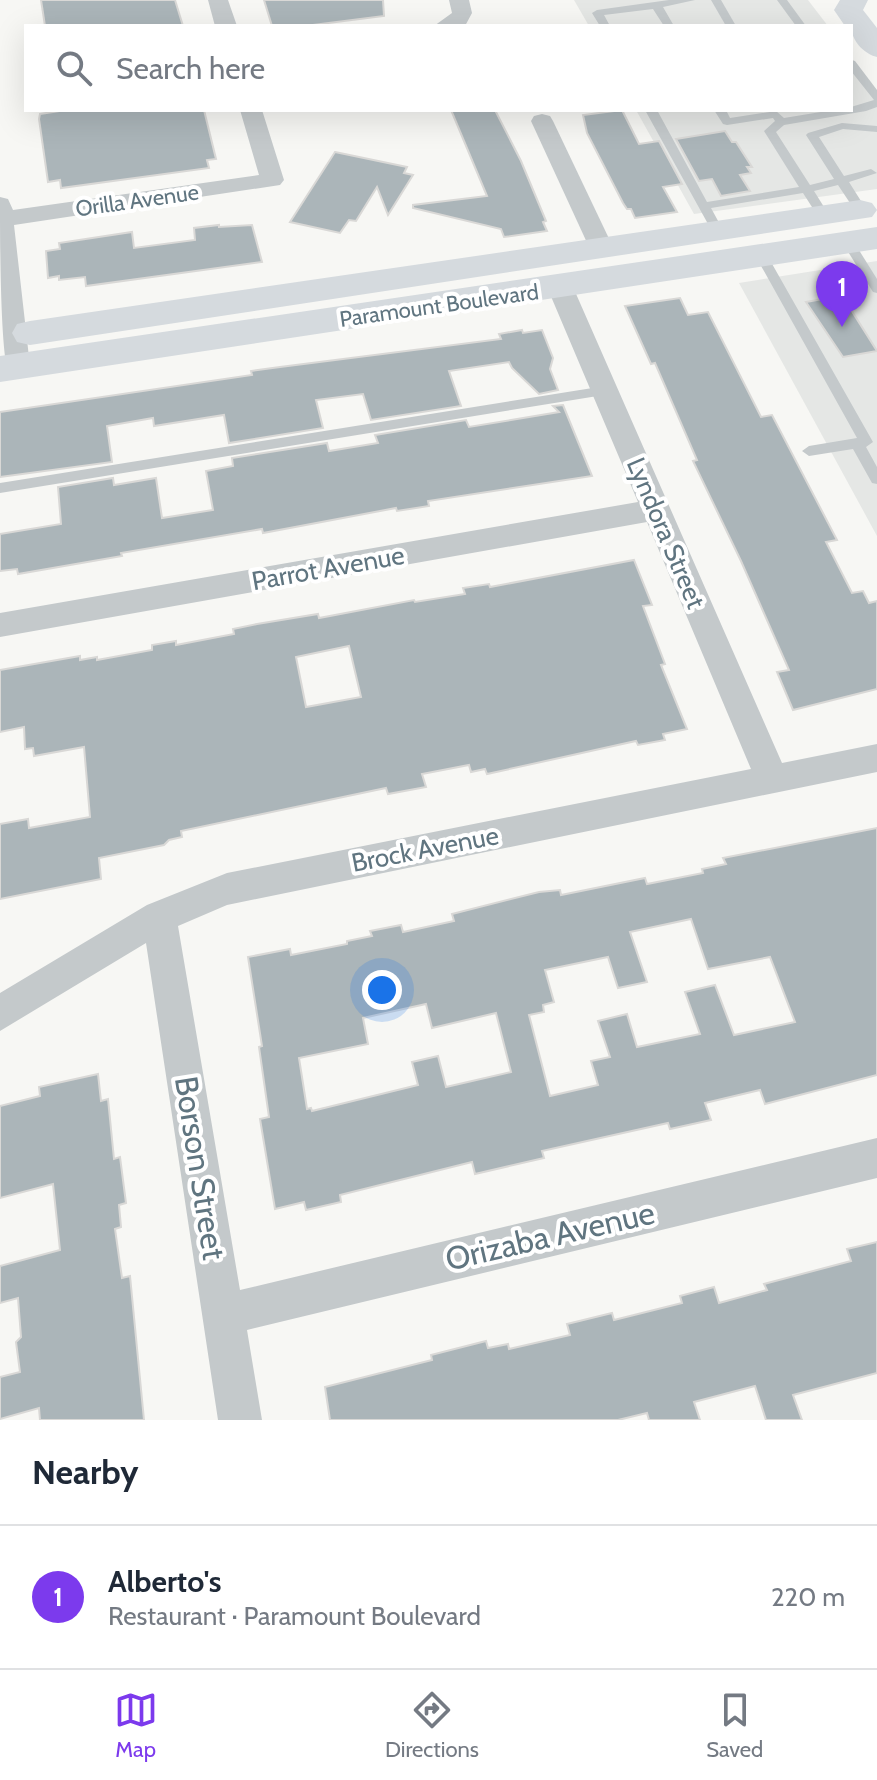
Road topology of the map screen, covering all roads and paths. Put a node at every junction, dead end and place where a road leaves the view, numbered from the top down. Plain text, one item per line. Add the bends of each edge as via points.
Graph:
1 (218, 0) edge
2 (459, 0) edge
3 (591, 0) edge
4 (690, 0) edge
5 (716, 0) edge
6 (782, 0) edge
7 (854, 0) edge
8 (656, 5) junction
9 (597, 13) junction
10 (225, 24) edge
11 (451, 24) edge
12 (604, 24) edge
13 (668, 24) edge
14 (730, 24) edge
15 (800, 24) edge
16 (877, 48) edge
17 (853, 66) edge
18 (877, 100) edge
19 (853, 109) edge
20 (252, 112) edge
21 (652, 112) edge
22 (721, 112) edge
23 (815, 112) edge
24 (777, 115) edge
25 (542, 121) dead end
26 (877, 129) edge
27 (871, 173) dead end
28 (839, 179) junction
29 (815, 202) junction
30 (1, 212) edge
31 (710, 218) junction
32 (866, 224) edge
33 (601, 247) junction
34 (761, 255) junction
35 (560, 287) junction
36 (877, 288) edge
37 (8, 352) edge
38 (605, 391) junction
39 (867, 442) edge
40 (809, 451) dead end
41 (877, 479) edge
42 (0, 488) edge
43 (656, 510) junction
44 (0, 625) edge
45 (877, 758) edge
46 (772, 779) junction
47 (159, 916) junction
48 (0, 1013) edge
49 (877, 1158) edge
50 (224, 1315) junction
51 (240, 1420) edge

1 - 10 street
2 - 11 street via 462,13
3 - 9 lane
4 - 8 lane
5 - 14 lane
6 - 15 lane
7 - 16 main road via 848,10
8 - 9 lane
8 - 13 lane
9 - 12 lane
17 - 18 lane
18 - 19 lane
20 - 30 street, Orilla Avenue via 272,180
21 - 31 lane
22 - 24 lane via 727,122
23 - 24 lane
24 - 29 lane via 770,131
25 - 33 street
26 - 28 lane via 842,126 812,135
27 - 28 lane
28 - 29 lane
28 - 32 lane
29 - 31 main road, Paramount Boulevard
29 - 32 main road, Paramount Boulevard
30 - 37 street
31 - 33 main road, Paramount Boulevard
32 - 34 main road, Paramount Boulevard
32 - 36 lane
33 - 37 main road, Paramount Boulevard
34 - 35 main road, Paramount Boulevard
34 - 39 lane
35 - 37 main road, Paramount Boulevard
35 - 38 street, Lyndora Street
38 - 42 lane
38 - 43 street, Lyndora Street
39 - 40 lane
39 - 41 lane
43 - 44 street, Parrot Avenue
43 - 46 street, Lyndora Street
45 - 46 street, Brock Avenue
46 - 47 street, Brock Avenue via 227,889
47 - 48 street, Brock Avenue
47 - 50 street, Borson Street
49 - 50 street, Orizaba Avenue
50 - 51 street, Borson Street

